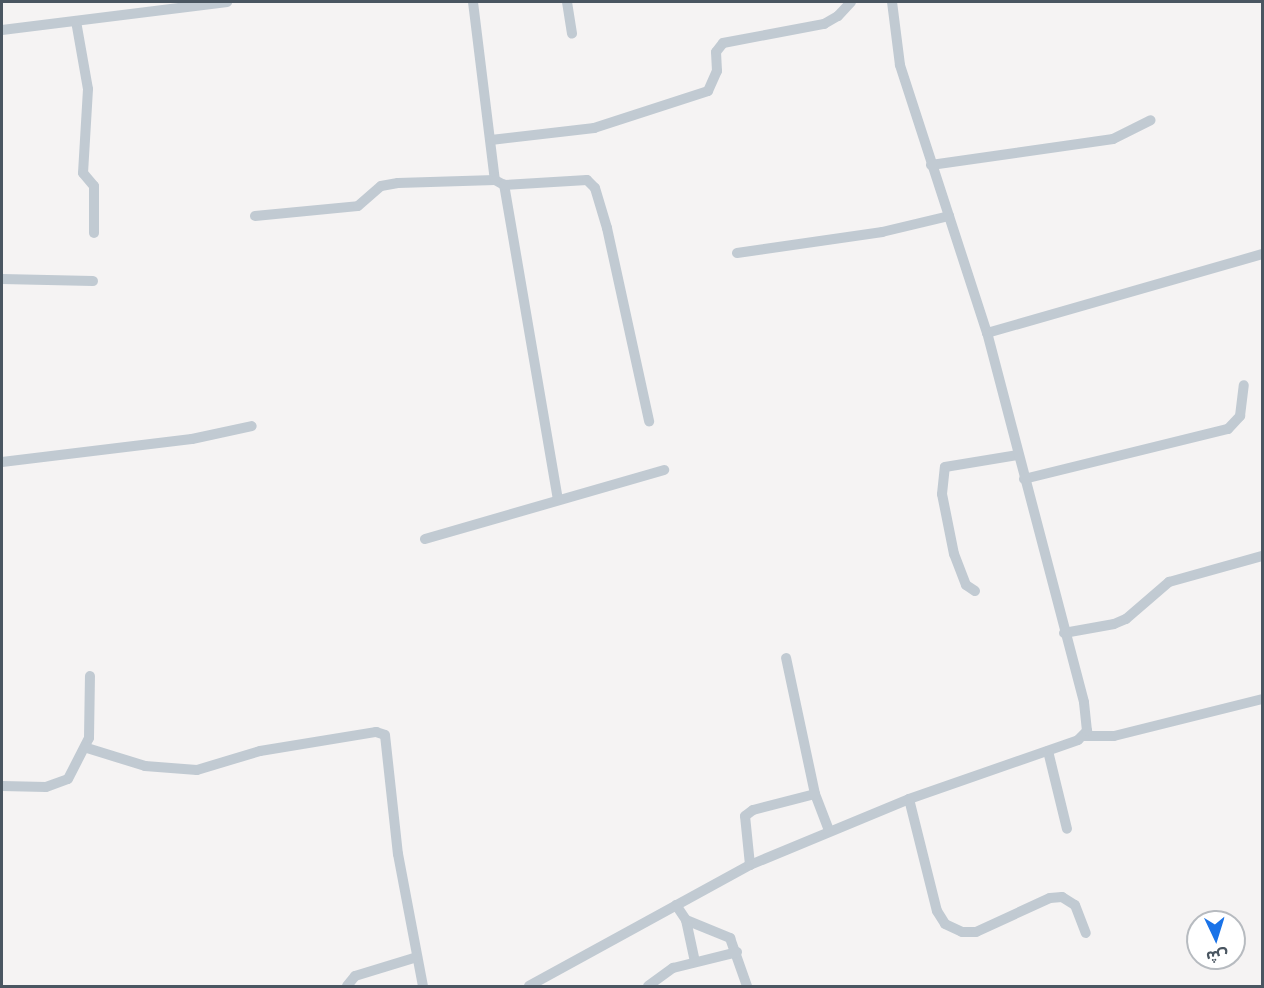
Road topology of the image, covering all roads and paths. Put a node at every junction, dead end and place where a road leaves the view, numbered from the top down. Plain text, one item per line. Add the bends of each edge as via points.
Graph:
1 (227, 2) edge
2 (473, 2) edge
3 (567, 2) edge
4 (850, 2) edge
5 (892, 2) edge
6 (76, 21) junction
7 (2, 30) edge
8 (572, 34) dead end
9 (1151, 120) dead end
10 (491, 140) junction
11 (931, 165) junction
12 (499, 182) junction
13 (255, 216) dead end
14 (948, 216) junction
15 (94, 233) dead end
16 (737, 253) dead end
17 (1263, 254) edge
18 (2, 279) edge
19 (93, 281) dead end
20 (987, 333) junction
21 (1244, 385) dead end
22 (649, 421) dead end
23 (252, 426) dead end
24 (1018, 455) junction
25 (2, 462) edge
26 (664, 470) dead end
27 (1024, 479) junction
28 (558, 500) junction
29 (425, 539) dead end
30 (1263, 556) edge
31 (975, 591) dead end
32 (1064, 633) junction
33 (786, 658) dead end
34 (90, 676) dead end
35 (1263, 699) edge
36 (1083, 736) junction
37 (87, 748) junction
38 (1048, 751) junction
39 (2, 786) edge
40 (815, 794) junction
41 (909, 799) junction
42 (1067, 829) dead end
43 (829, 830) junction
44 (750, 865) junction
45 (676, 905) junction
46 (686, 920) junction
47 (1086, 933) dead end
48 (737, 952) junction
49 (417, 957) junction
50 (695, 962) junction
51 (346, 987) edge
52 (423, 987) edge
53 (529, 987) edge
54 (648, 987) edge
55 (747, 987) edge

1 - 6 street
2 - 10 street
3 - 8 street
4 - 10 street via 824,24 723,44 716,52 717,71 708,91 594,128
5 - 11 street via 900,65
6 - 7 street
6 - 15 street via 87,89 83,173 94,186
9 - 11 street via 1113,139
10 - 12 street
11 - 14 street
12 - 13 street via 381,186 358,206
12 - 22 street via 587,180 595,188
12 - 28 street
14 - 16 street via 873,234
14 - 20 street
17 - 20 street
18 - 19 street
20 - 24 street
21 - 27 street via 1240,416 1228,429
23 - 25 street via 192,439
24 - 27 street
24 - 31 street via 945,467 942,494 954,554 966,585
26 - 28 street
27 - 32 street
28 - 29 street
30 - 32 street via 1169,582 1126,619
32 - 36 street via 1087,718
33 - 40 street
34 - 37 street
35 - 36 street via 1114,736
36 - 38 street
37 - 39 street via 68,779 58,785
37 - 49 street via 145,766 198,770 260,751 376,732 385,735 398,854
38 - 41 street
38 - 42 street
40 - 43 street
40 - 44 street via 753,810 745,816
41 - 43 street
41 - 47 street via 937,911 945,924 962,932 976,932 1050,898 1062,897 1075,905
43 - 44 street
44 - 45 street
45 - 46 street
45 - 53 street
46 - 48 street via 727,935
46 - 50 street
48 - 50 street
48 - 55 street
49 - 51 street via 355,976
49 - 52 street
50 - 54 street via 673,968

